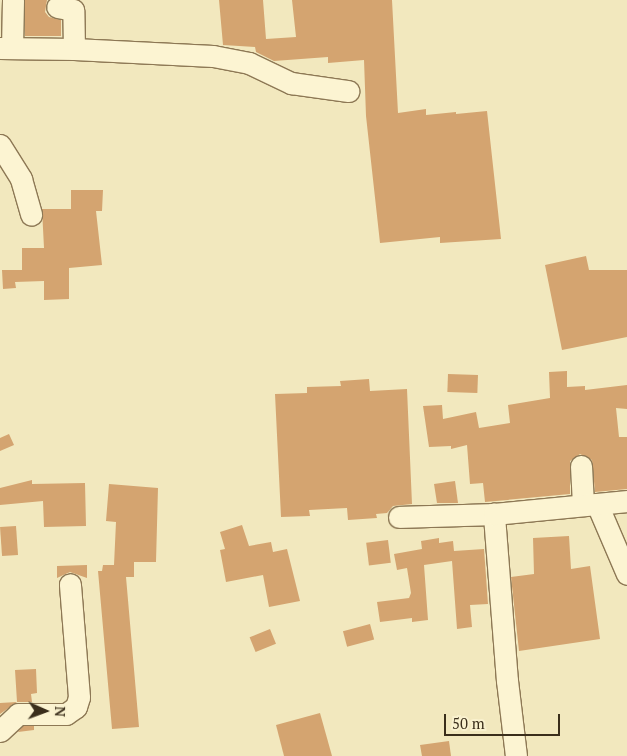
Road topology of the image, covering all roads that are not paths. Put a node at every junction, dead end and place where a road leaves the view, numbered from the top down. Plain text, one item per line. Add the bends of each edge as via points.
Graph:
1 (13, 0) edge
2 (56, 7) dead end
3 (6, 48) edge
4 (74, 49) junction
5 (348, 91) dead end
6 (0, 146) edge
7 (31, 215) dead end
8 (580, 466) dead end
9 (627, 501) edge
10 (590, 505) junction
11 (494, 514) junction
12 (399, 517) dead end
13 (627, 574) edge
14 (70, 584) dead end
15 (0, 730) edge
16 (516, 756) edge

1 - 3 street
2 - 4 street via 73,10
3 - 4 street
4 - 5 street via 213,56 249,62 291,83
6 - 7 street via 21,178
8 - 10 street
9 - 10 street
10 - 11 street
10 - 13 street
11 - 12 street
11 - 16 street
14 - 15 street via 76,707 66,714 18,714

